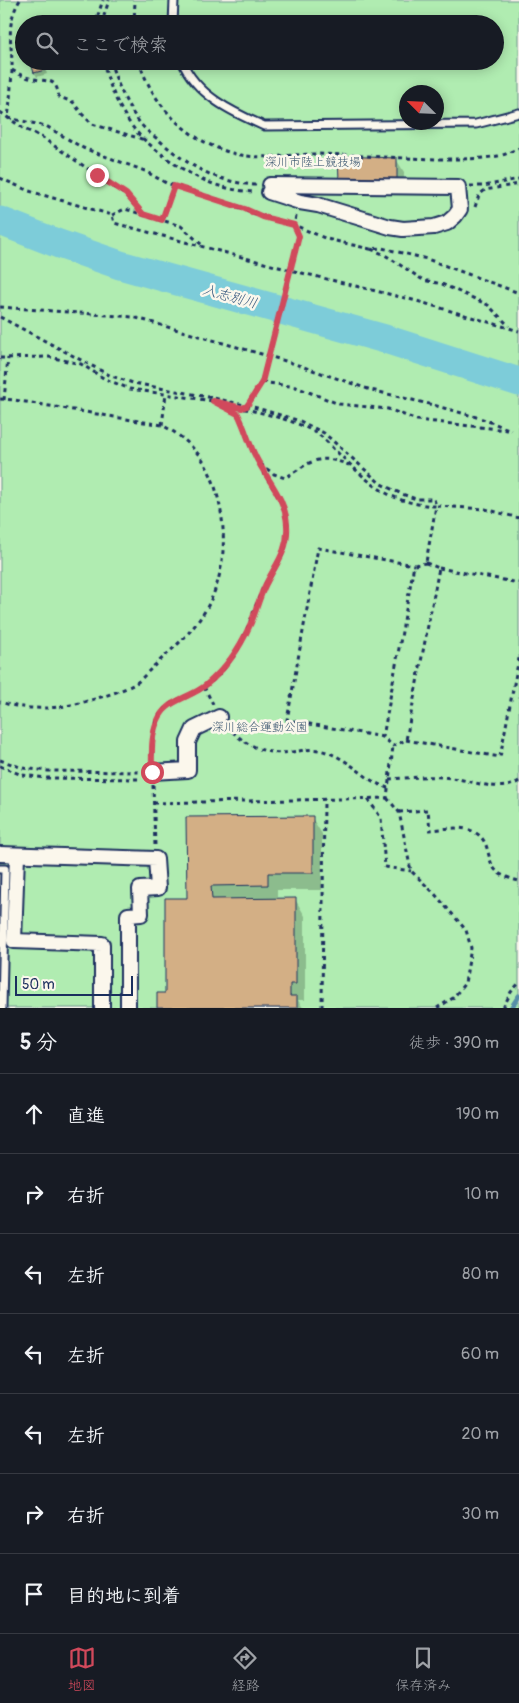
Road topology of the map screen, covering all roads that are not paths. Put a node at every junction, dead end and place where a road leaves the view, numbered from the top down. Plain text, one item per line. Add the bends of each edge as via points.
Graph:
1 (174, 0) edge
2 (173, 15) edge
3 (186, 70) edge
4 (519, 113) edge
5 (458, 187) joint
6 (219, 717) road end
7 (152, 776) road end
8 (0, 854) edge
9 (17, 854) junction
10 (0, 869) edge
11 (2, 1008) edge
12 (102, 1008) edge
13 (128, 1008) edge

1 - 2 lane
3 - 4 lane via 204,92 234,113 264,126 476,124
5 - 5 street via 269,189 300,202 403,229 447,223 460,209
6 - 7 street via 194,729 188,742 188,770
8 - 9 street
9 - 12 street via 14,941 102,944
9 - 13 street via 156,859 158,888 140,889 141,914 128,915
10 - 11 lane via 5,869

